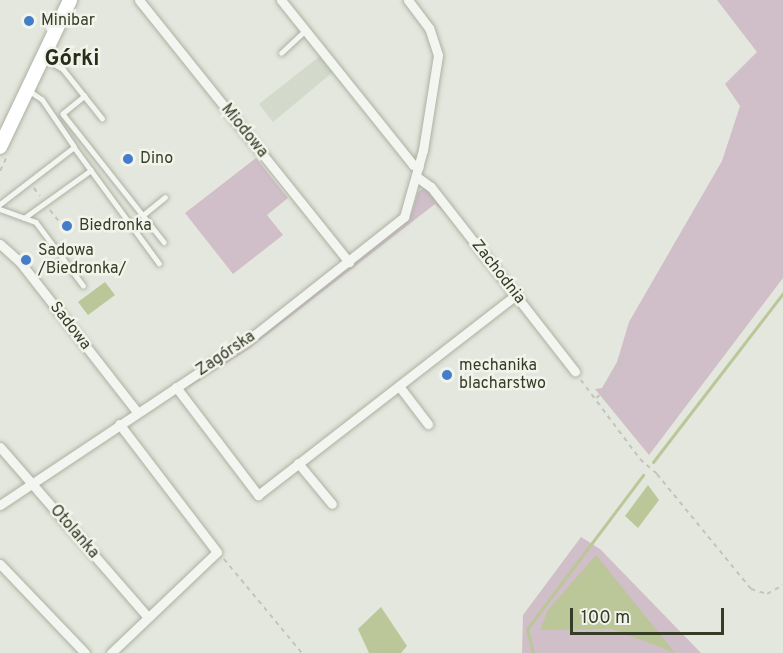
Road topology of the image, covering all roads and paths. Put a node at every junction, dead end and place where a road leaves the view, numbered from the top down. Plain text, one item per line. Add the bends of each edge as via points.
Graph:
1 (70, 0) edge
2 (139, 0) edge
3 (281, 0) edge
4 (411, 1) edge
5 (306, 30) junction
6 (280, 53) dead end
7 (43, 57) junction
8 (27, 90) junction
9 (85, 96) junction
10 (102, 118) dead end
11 (0, 147) edge
12 (74, 147) junction
13 (91, 170) junction
14 (418, 172) junction
15 (165, 197) dead end
16 (0, 204) edge
17 (0, 209) edge
18 (143, 215) junction
19 (24, 218) junction
20 (164, 242) dead end
21 (0, 244) edge
22 (349, 262) junction
23 (159, 263) dead end
24 (83, 285) dead end
25 (516, 295) junction
26 (624, 354) dead end
27 (575, 371) joint
28 (399, 386) junction
29 (176, 387) junction
30 (596, 399) junction
31 (137, 412) junction
32 (119, 424) junction
33 (428, 424) dead end
34 (0, 447) edge
35 (298, 464) junction
36 (32, 483) junction
37 (332, 504) dead end
38 (0, 505) edge
39 (218, 552) junction
40 (0, 564) edge
41 (783, 585) edge
42 (148, 617) junction
43 (85, 653) edge
44 (111, 653) edge
45 (302, 653) edge

1 - 7 main road
2 - 22 street, Miodowa
3 - 5 street, Zachodnia
4 - 14 street, Zagórska via 429,28 438,55
5 - 6 lane
5 - 14 street, Zachodnia
7 - 8 main road
7 - 9 lane via 59,65
8 - 11 main road
8 - 12 lane via 42,100
9 - 10 lane
9 - 18 lane via 63,114
12 - 13 lane
12 - 16 lane
13 - 19 lane
13 - 23 lane
14 - 22 street, Zagórska via 404,218
14 - 25 street, Zachodnia
15 - 18 lane
17 - 19 lane
18 - 20 lane
19 - 24 lane via 36,222
21 - 31 street, Sadowa via 20,262
22 - 29 street, Zagórska via 252,337
25 - 27 street, Zachodnia
25 - 28 street
26 - 30 path via 612,384
27 - 30 path
28 - 33 street
28 - 35 street
29 - 31 street, Zagórska
29 - 35 street via 258,495
30 - 41 path via 640,459 657,474 751,589 767,594
31 - 32 street, Zagórska
32 - 36 street, Zagórska
32 - 39 street
34 - 36 street, Otolanka
35 - 37 street
36 - 38 street, Zagórska
36 - 42 street, Otolanka
39 - 42 street
39 - 45 path
40 - 43 street
42 - 44 street

